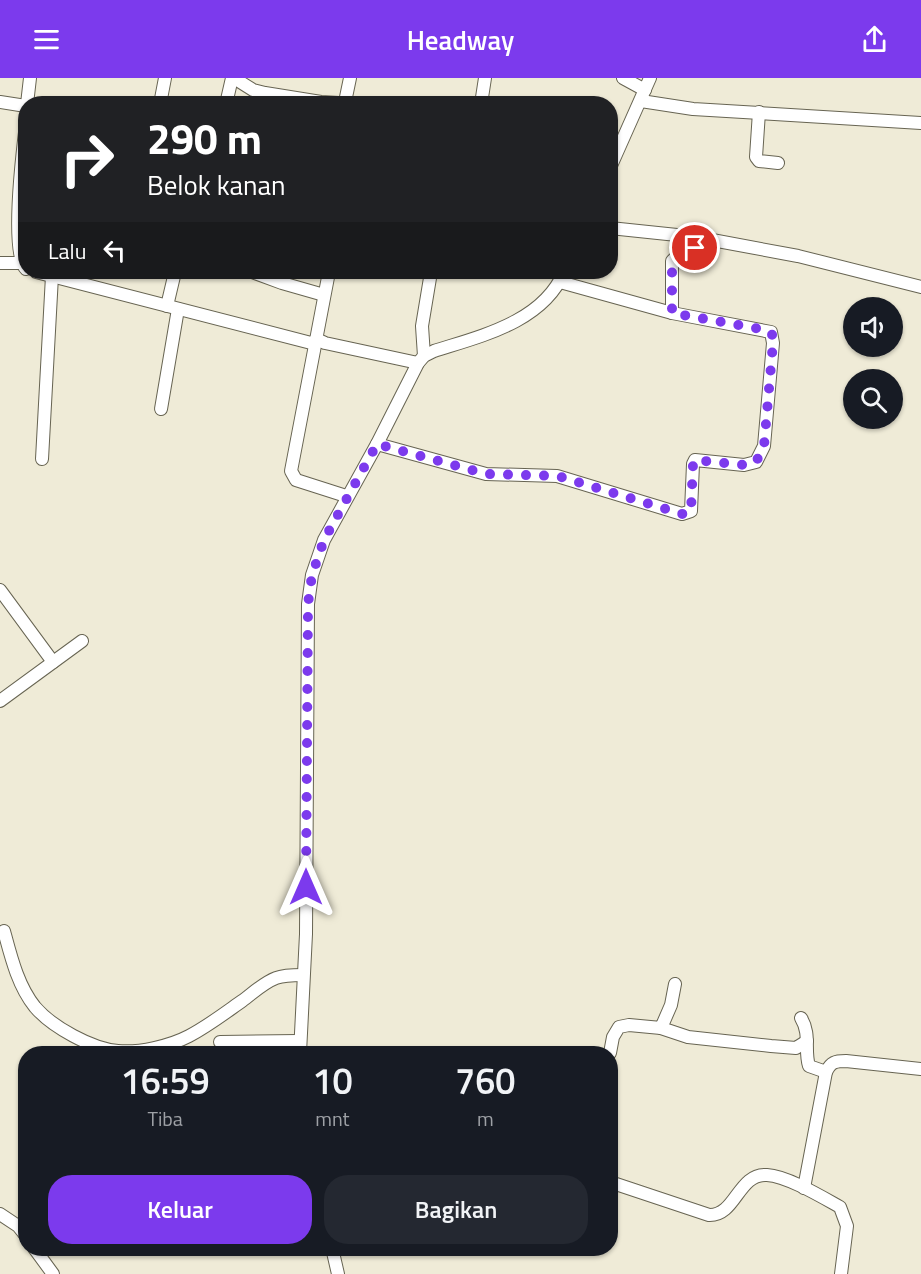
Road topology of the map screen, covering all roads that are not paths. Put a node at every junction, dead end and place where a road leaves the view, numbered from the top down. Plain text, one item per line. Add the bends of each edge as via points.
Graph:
1 (30, 78) edge
2 (165, 78) edge
3 (233, 78) edge
4 (350, 78) edge
5 (485, 78) edge
6 (623, 78) edge
7 (650, 78) edge
8 (27, 96) edge
9 (162, 96) edge
10 (228, 96) edge
11 (270, 96) edge
12 (351, 96) edge
13 (482, 96) edge
14 (643, 96) junction
15 (0, 102) edge
16 (18, 104) edge
17 (759, 112) junction
18 (921, 123) edge
19 (618, 151) edge
20 (778, 163) dead end
21 (18, 221) edge
22 (618, 229) edge
23 (696, 237) junction
24 (18, 239) edge
25 (0, 263) edge
26 (18, 265) edge
27 (52, 279) edge
28 (64, 279) edge
29 (175, 279) edge
30 (271, 279) edge
31 (327, 279) edge
32 (430, 279) edge
33 (560, 279) edge
34 (568, 279) edge
35 (921, 287) edge
36 (324, 295) junction
37 (173, 307) junction
38 (672, 313) junction
39 (315, 341) junction
40 (421, 360) junction
41 (161, 409) dead end
42 (377, 444) junction
43 (42, 459) dead end
44 (346, 496) junction
45 (0, 590) edge
46 (82, 641) dead end
47 (53, 662) junction
48 (0, 701) edge
49 (4, 931) dead end
50 (303, 975) junction
51 (675, 984) dead end
52 (801, 1018) dead end
53 (661, 1028) junction
54 (807, 1041) junction
55 (220, 1042) dead end
56 (97, 1046) edge
57 (153, 1046) edge
58 (283, 1046) edge
59 (299, 1046) edge
60 (612, 1046) edge
61 (921, 1069) edge
62 (826, 1072) junction
63 (618, 1185) edge
64 (804, 1188) junction
65 (0, 1214) edge
66 (18, 1226) edge
67 (40, 1256) edge
68 (334, 1256) edge
69 (53, 1274) edge
70 (338, 1274) edge
71 (841, 1274) edge

1 - 8 street
2 - 9 street
3 - 10 street
3 - 11 street
4 - 12 street
5 - 13 street
6 - 14 street
7 - 14 street
14 - 17 street via 693,109
14 - 19 street
15 - 16 street
17 - 18 street
17 - 20 street via 756,157 759,161
21 - 24 street
22 - 23 street
23 - 35 street via 816,260
23 - 38 street via 693,252 679,254 672,261
25 - 26 street
27 - 43 street
28 - 37 street
29 - 37 street
30 - 36 street
31 - 36 street
32 - 40 street
33 - 40 street via 536,308 514,322 434,351
34 - 38 street
36 - 39 street
37 - 39 street
37 - 41 street
38 - 42 street via 766,330 773,337 761,455 756,462 744,465 695,460 691,511 687,514 558,476 486,474
39 - 40 street
39 - 44 street via 291,471 296,480
40 - 42 street
42 - 44 street
44 - 50 street via 324,540 312,575 308,604
45 - 47 street
46 - 47 street
47 - 48 street
49 - 56 street via 20,980 35,1007 66,1032
50 - 57 street via 273,979 187,1037
50 - 59 street
51 - 53 street
52 - 54 street
53 - 54 street via 688,1036 771,1046 795,1048
53 - 60 street via 619,1028
54 - 62 street via 809,1066
55 - 58 street
61 - 62 street via 838,1061 830,1064
62 - 64 street
63 - 64 street via 710,1215 722,1212 755,1176 770,1174
64 - 71 street via 840,1207 845,1216
65 - 66 street
67 - 69 street
68 - 70 street

